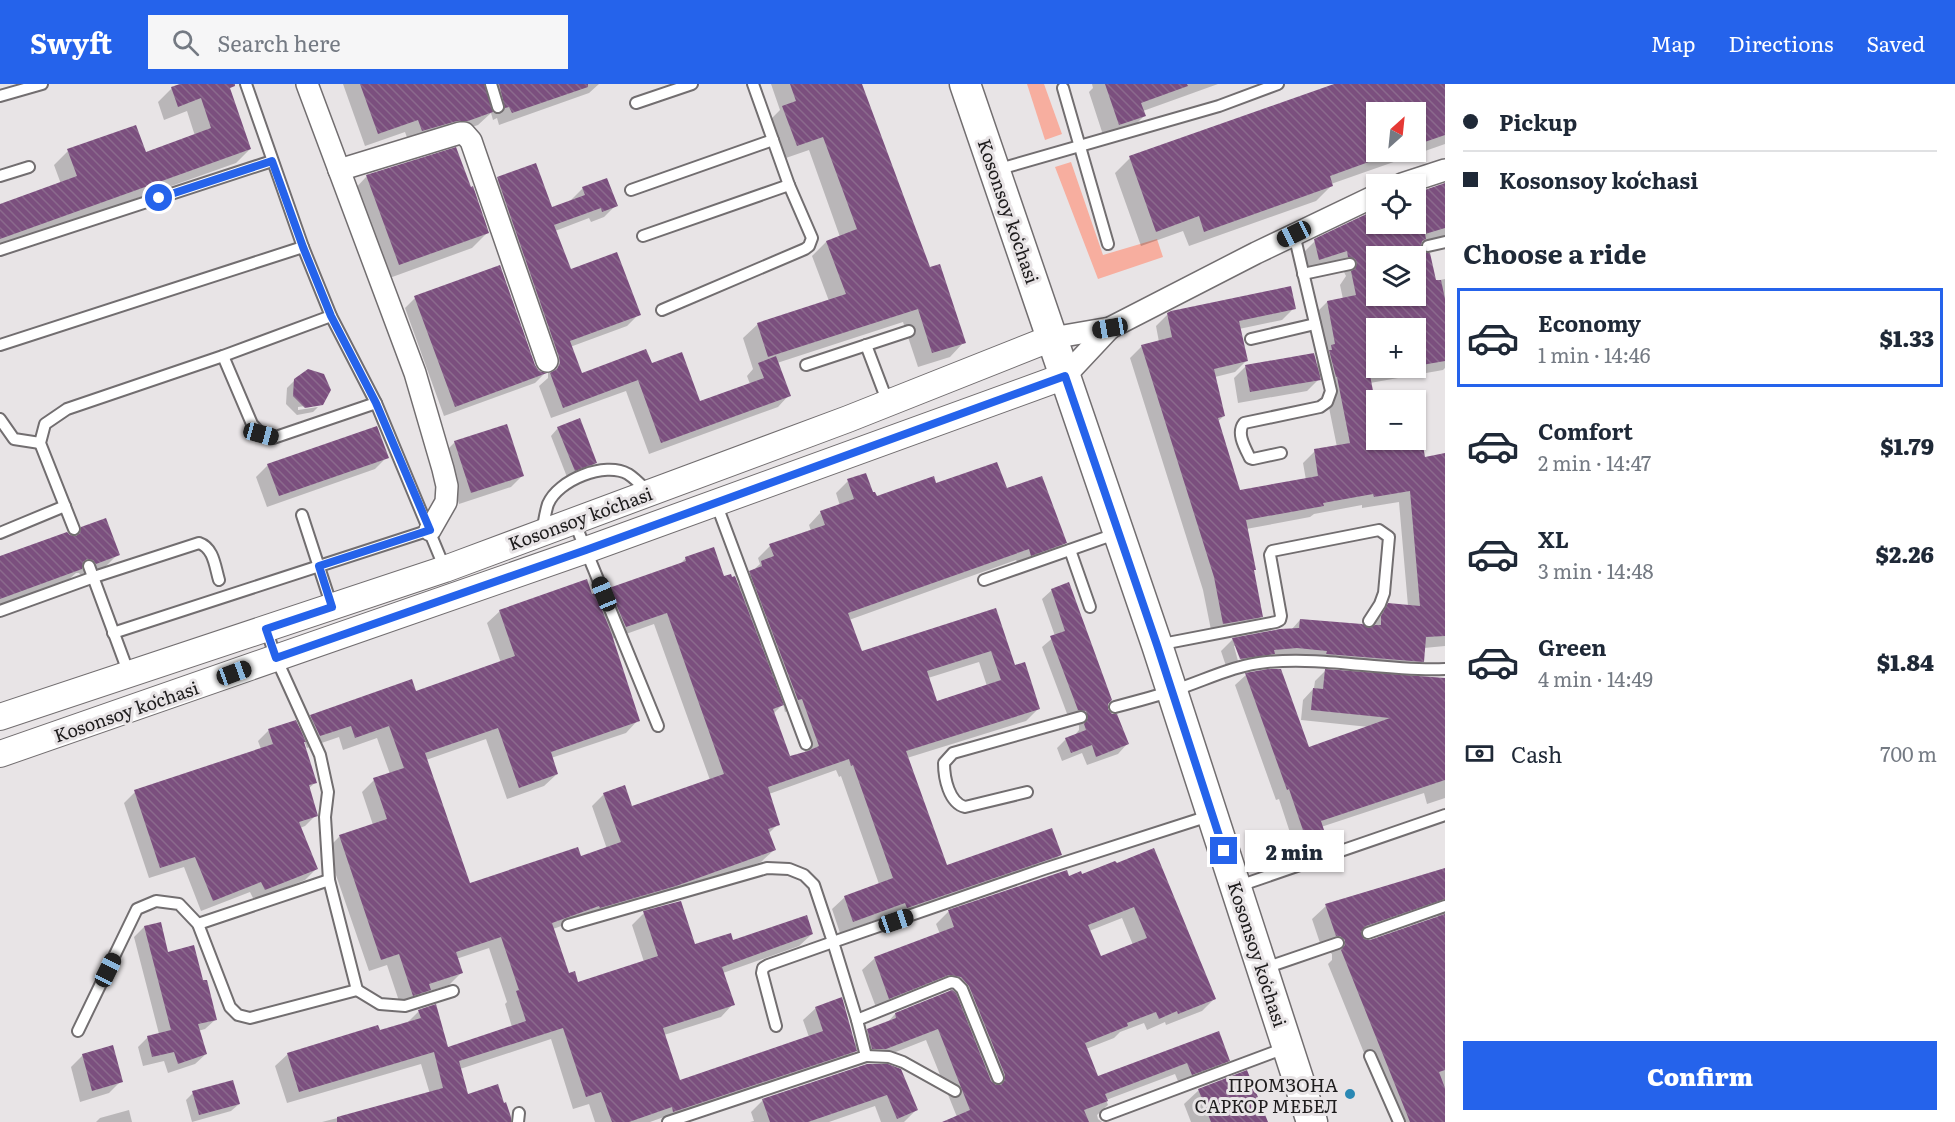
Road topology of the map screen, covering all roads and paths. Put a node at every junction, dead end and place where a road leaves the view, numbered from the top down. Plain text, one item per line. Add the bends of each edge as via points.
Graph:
1 (42, 84) edge
2 (246, 84) edge
3 (307, 84) edge
4 (491, 84) edge
5 (692, 84) edge
6 (753, 84) edge
7 (965, 84) edge
8 (1278, 84) edge
9 (1063, 88) dead end
10 (0, 96) edge
11 (636, 103) dead end
12 (498, 107) dead end
13 (773, 140) junction
14 (1080, 146) junction
15 (272, 161) junction
16 (29, 166) dead end
17 (339, 170) junction
18 (995, 170) junction
19 (1445, 170) edge
20 (0, 176) edge
21 (1426, 176) edge
22 (789, 185) junction
23 (631, 190) dead end
24 (1366, 200) edge
25 (1294, 234) junction
26 (643, 236) dead end
27 (1445, 242) edge
28 (1108, 244) dead end
29 (1428, 246) dead end
30 (303, 247) junction
31 (0, 250) edge
32 (1350, 264) dead end
33 (1303, 274) junction
34 (662, 310) dead end
35 (331, 316) junction
36 (1316, 324) junction
37 (1110, 328) junction
38 (909, 331) dead end
39 (1052, 338) junction
40 (1251, 339) dead end
41 (0, 345) edge
42 (866, 345) junction
43 (223, 356) junction
44 (547, 362) dead end
45 (806, 365) dead end
46 (1065, 376) junction
47 (376, 403) junction
48 (888, 403) junction
49 (0, 419) edge
50 (40, 443) junction
51 (1281, 453) dead end
52 (650, 493) junction
53 (716, 502) junction
54 (64, 506) junction
55 (302, 514) dead end
56 (574, 521) junction
57 (1, 529) edge
58 (74, 530) dead end
59 (430, 530) junction
60 (542, 532) junction
61 (1118, 532) junction
62 (586, 550) junction
63 (1070, 550) junction
64 (319, 566) junction
65 (445, 569) junction
66 (92, 571) junction
67 (219, 580) dead end
68 (984, 580) dead end
69 (332, 607) junction
70 (1090, 607) dead end
71 (0, 611) edge
72 (1369, 621) dead end
73 (266, 629) junction
74 (113, 633) junction
75 (1157, 645) junction
76 (276, 658) junction
77 (1445, 669) edge
78 (129, 674) junction
79 (1172, 691) junction
80 (1115, 707) dead end
81 (0, 717) edge
82 (1081, 717) dead end
83 (658, 726) dead end
84 (806, 744) dead end
85 (0, 754) edge
86 (1027, 792) dead end
87 (1212, 815) junction
88 (1445, 815) edge
89 (329, 880) junction
90 (1236, 887) junction
91 (1445, 906) edge
92 (198, 924) junction
93 (568, 925) dead end
94 (1368, 933) dead end
95 (833, 942) junction
96 (1338, 943) dead end
97 (1262, 969) junction
98 (357, 990) junction
99 (453, 991) dead end
100 (857, 1020) junction
101 (776, 1026) dead end
102 (78, 1031) dead end
103 (1288, 1047) junction
104 (866, 1056) junction
105 (1370, 1056) dead end
106 (998, 1078) dead end
107 (955, 1091) dead end
108 (1106, 1115) dead end
109 (693, 1118) edge
110 (669, 1122) edge
111 (1312, 1122) edge
112 (1399, 1122) edge

1 - 10 lane
2 - 15 lane
3 - 17 street
4 - 12 lane
5 - 11 lane
6 - 13 lane
7 - 18 main road, Kosonsoy koʻchasi
8 - 14 lane via 1219,106
9 - 14 lane
13 - 22 lane
13 - 23 lane
14 - 18 lane
14 - 28 lane
15 - 30 lane
15 - 31 lane
16 - 20 lane
17 - 44 street via 460,133 468,135
17 - 59 street via 415,373 447,486 446,502
18 - 39 main road, Kosonsoy koʻchasi
19 - 21 street
22 - 26 lane
22 - 34 lane via 812,238 809,246
24 - 25 street
25 - 33 lane
25 - 37 street
27 - 29 lane
30 - 35 lane
30 - 41 lane
32 - 33 lane
33 - 36 lane
35 - 43 lane
35 - 47 lane
36 - 40 lane
36 - 51 lane via 1331,391 1327,402 1320,407 1244,423 1240,430 1250,458
37 - 39 street
37 - 46 street
38 - 42 lane
39 - 46 main road, Kosonsoy koʻchasi
39 - 48 street, Kosonsoy koʻchasi
42 - 45 lane
42 - 48 lane
43 - 47 lane via 252,424 261,434 273,438
43 - 50 lane via 67,409 45,424
46 - 53 street, Kosonsoy koʻchasi
46 - 61 main road, Kosonsoy koʻchasi
47 - 59 lane
48 - 52 street, Kosonsoy koʻchasi
49 - 50 lane via 14,439
50 - 54 lane
52 - 56 street, Kosonsoy koʻchasi
52 - 60 lane via 628,474 611,469 587,474 558,490 548,504
53 - 62 street, Kosonsoy koʻchasi
53 - 84 lane
54 - 57 lane
54 - 58 lane
55 - 64 lane
56 - 60 street, Kosonsoy koʻchasi
56 - 62 lane
59 - 64 lane
59 - 65 lane
60 - 65 street, Kosonsoy koʻchasi
61 - 63 lane
61 - 75 main road, Kosonsoy koʻchasi
62 - 76 street, Kosonsoy koʻchasi
62 - 83 lane
63 - 68 lane
63 - 70 lane
64 - 69 lane
64 - 74 lane
65 - 69 street, Kosonsoy koʻchasi
66 - 67 lane via 200,543 210,551
66 - 71 lane
66 - 74 lane
69 - 73 street, Kosonsoy koʻchasi
72 - 75 lane via 1384,593 1389,537 1379,530 1272,551 1280,620
73 - 76 lane
73 - 78 street, Kosonsoy koʻchasi
74 - 78 lane
75 - 79 main road, Kosonsoy koʻchasi
76 - 85 street, Kosonsoy koʻchasi
76 - 89 lane via 320,755 328,792 325,817
77 - 79 lane via 1296,660 1270,662 1230,669
78 - 81 street, Kosonsoy koʻchasi
79 - 80 lane
79 - 87 main road, Kosonsoy koʻchasi
82 - 86 lane via 953,753 944,763 952,799 961,806
87 - 90 main road, Kosonsoy koʻchasi
87 - 95 lane
88 - 90 lane
89 - 92 lane
89 - 98 lane
90 - 97 main road, Kosonsoy koʻchasi
91 - 94 lane
92 - 98 lane via 230,1008 238,1015 250,1018
92 - 102 lane via 179,904 156,901 137,909
93 - 95 lane via 747,873 767,868 789,869 804,875 814,885
95 - 100 lane
95 - 101 lane via 763,968
96 - 97 lane
97 - 103 main road, Kosonsoy koʻchasi
98 - 99 lane via 380,1004 405,1006
100 - 104 lane
100 - 106 lane via 956,983 962,989
103 - 108 lane
103 - 111 main road, Kosonsoy koʻchasi
104 - 107 lane via 889,1057
104 - 109 lane
105 - 112 lane
109 - 110 lane

